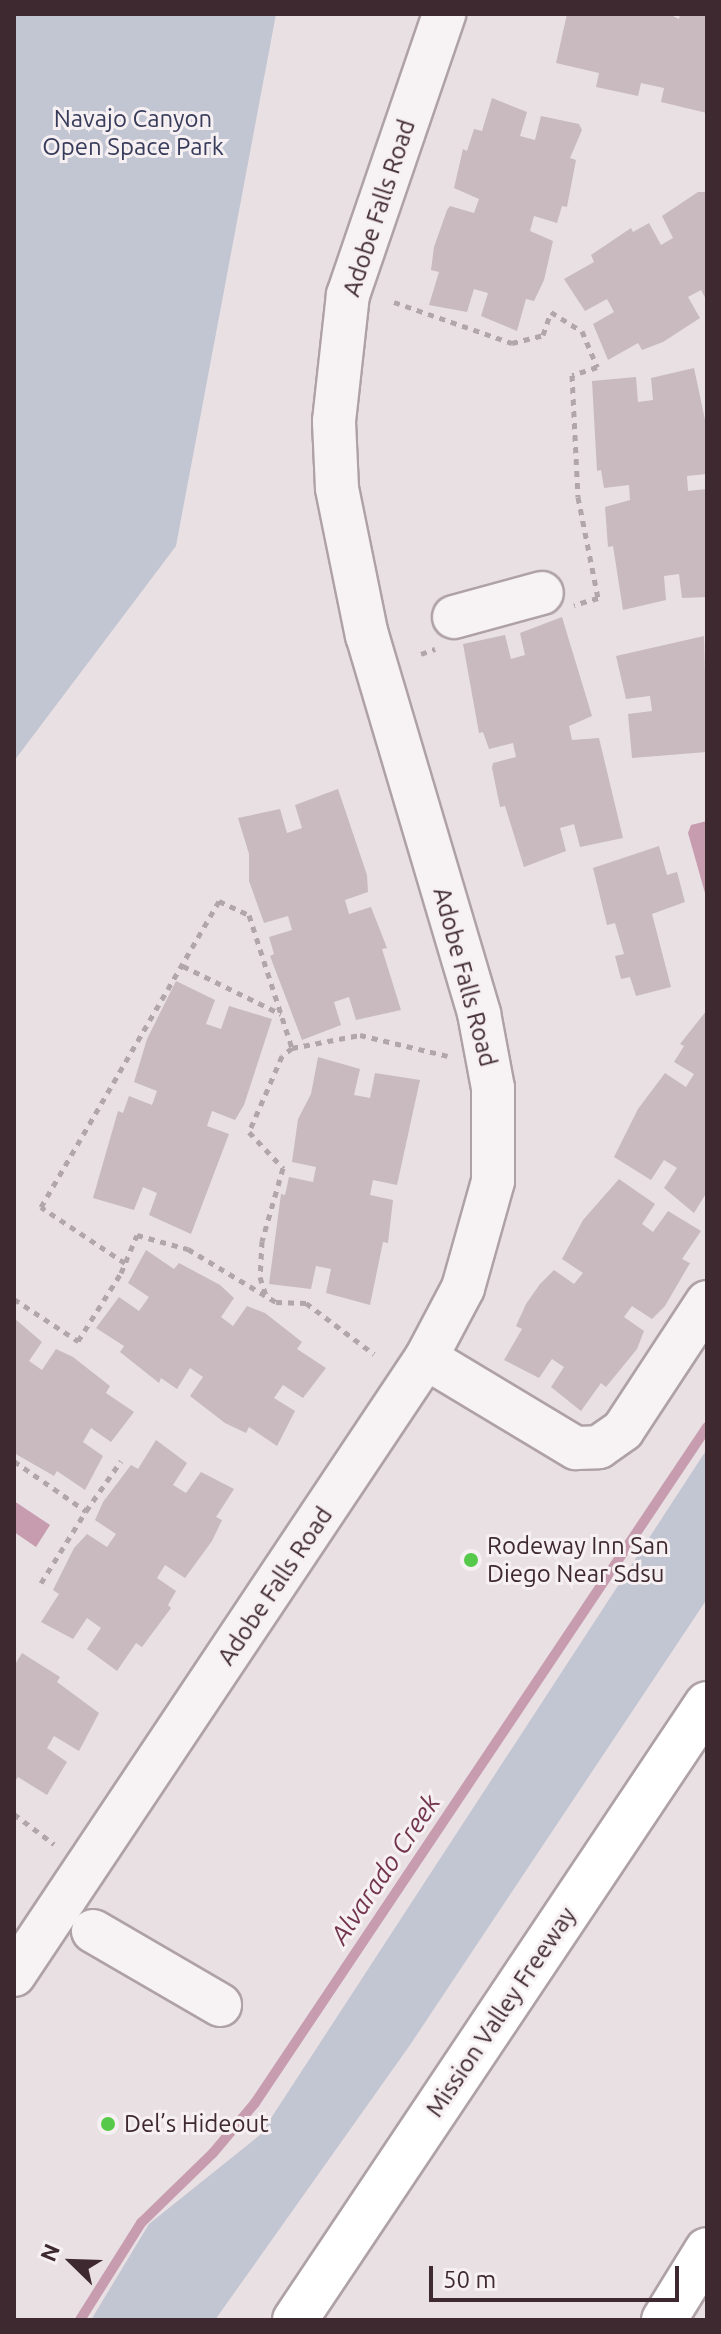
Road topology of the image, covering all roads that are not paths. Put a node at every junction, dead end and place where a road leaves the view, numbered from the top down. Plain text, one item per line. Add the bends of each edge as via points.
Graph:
1 (444, 14) edge
2 (555, 600) road end
3 (452, 631) road end
4 (707, 1302) edge
5 (426, 1358) junction
6 (707, 1704) edge
7 (93, 1931) dead end
8 (14, 1975) edge
9 (220, 2005) dead end
10 (707, 2250) edge
11 (295, 2320) edge
12 (664, 2320) edge

1 - 5 street, Adobe Falls Road via 348,295 334,421 337,488 367,636 479,1013 493,1088 493,1181 463,1288
2 - 3 street
4 - 5 street via 623,1430 599,1447 576,1448
5 - 8 street, Adobe Falls Road
6 - 11 highway, Mission Valley Freeway
7 - 9 street
10 - 12 highway

